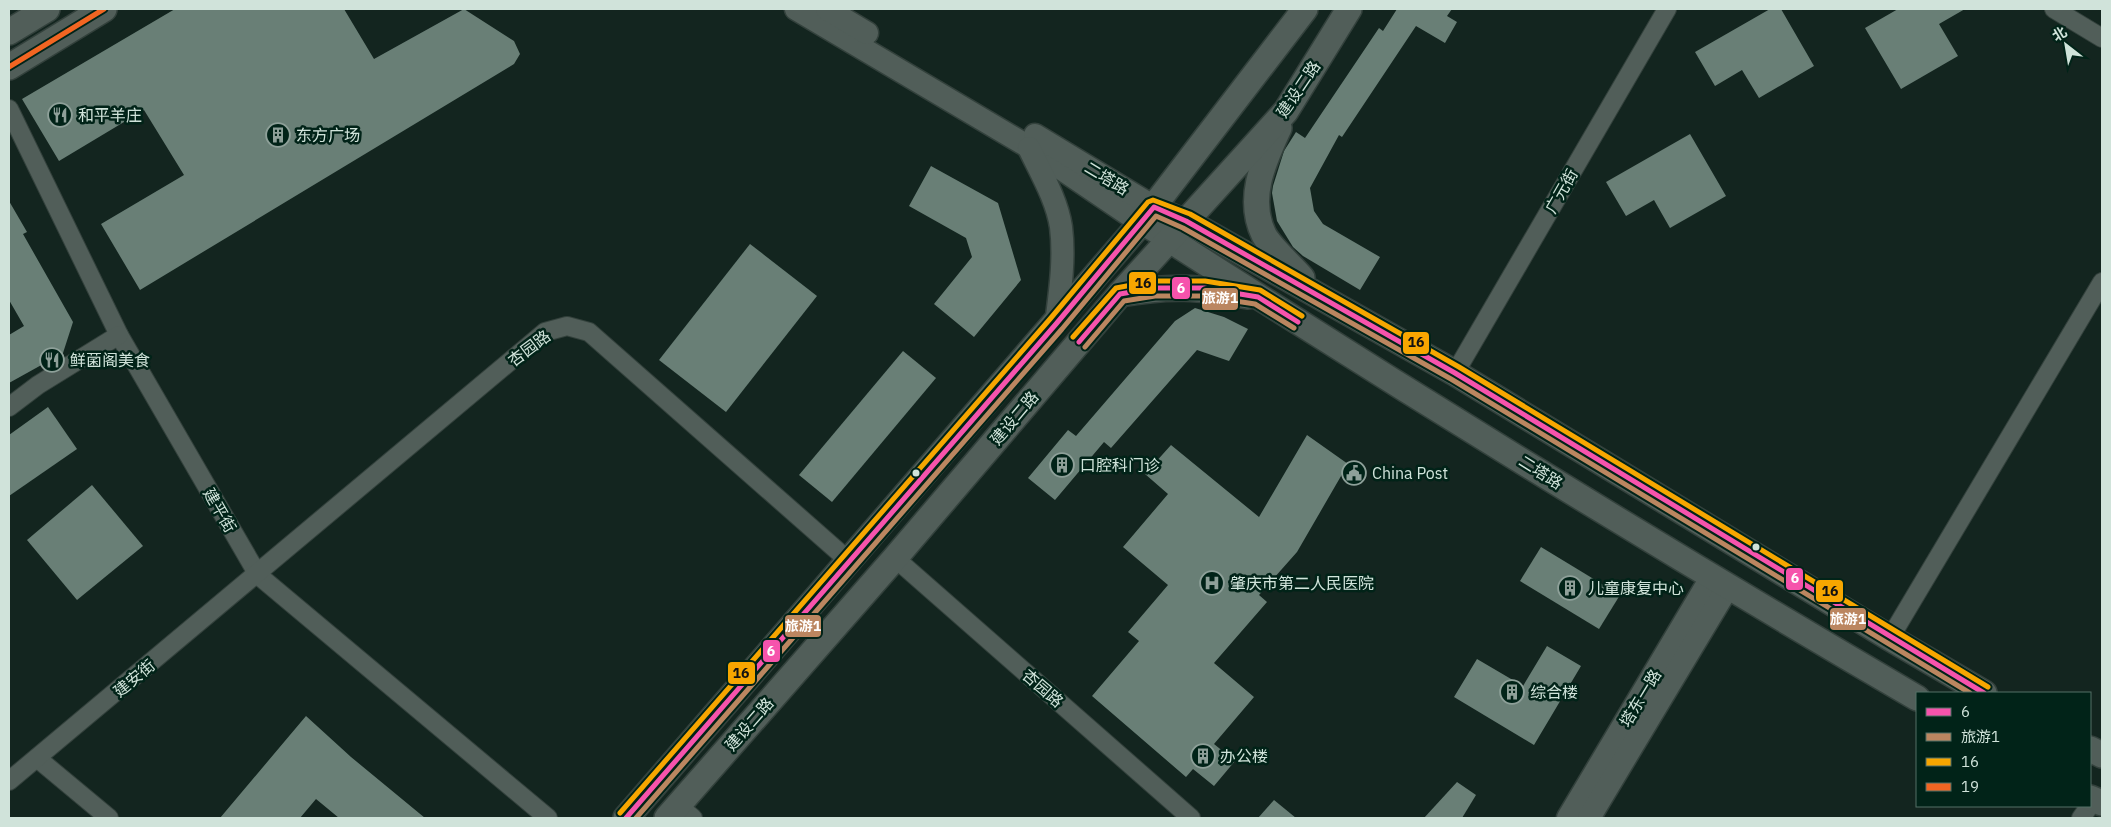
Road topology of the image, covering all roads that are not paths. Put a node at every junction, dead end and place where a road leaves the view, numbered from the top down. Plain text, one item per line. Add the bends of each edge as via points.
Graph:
1 (47, 9) edge
2 (104, 9) edge
3 (796, 9) edge
4 (827, 9) edge
5 (1348, 9) edge
6 (1667, 9) edge
7 (2054, 9) edge
8 (1302, 13) edge
9 (9, 32) edge
10 (2102, 38) edge
11 (1329, 41) junction
12 (9, 67) edge
13 (9, 109) edge
14 (1286, 111) junction
15 (1029, 148) junction
16 (1148, 215) junction
17 (1186, 221) junction
18 (1170, 240) junction
19 (2102, 283) edge
20 (1316, 293) junction
21 (1120, 294) junction
22 (1258, 297) junction
23 (1056, 324) junction
24 (119, 335) junction
25 (1455, 372) junction
26 (9, 407) edge
27 (895, 558) junction
28 (849, 561) junction
29 (258, 575) junction
30 (1720, 583) junction
31 (1890, 638) junction
32 (1982, 692) edge
33 (1916, 697) edge
34 (38, 758) junction
35 (9, 781) edge
36 (679, 814) edge
37 (109, 818) edge
38 (548, 818) edge
39 (626, 818) edge
40 (1191, 818) edge
41 (1568, 818) edge
42 (1589, 818) edge

1 - 9 main road
2 - 12 main road
3 - 15 street, 二塔路
4 - 16 street, 二塔路
5 - 11 main road, 建设二路
6 - 25 street, 广元街
7 - 10 street
8 - 11 main road via 1305,30 1318,39
8 - 16 main road, 建设二路
11 - 14 main road, 建设二路
13 - 24 street, 建平街
14 - 17 main road, 建设二路
14 - 20 main road via 1263,166 1258,185 1257,212 1265,236
15 - 16 street, 二塔路
15 - 23 street via 1048,187 1061,226 1062,272
16 - 17 street, 二塔路
16 - 18 street
16 - 23 main road, 建设二路
17 - 18 main road, 建设二路
17 - 20 main road, 二塔路
18 - 21 main road, 建设二路
18 - 22 main road, 二塔路
19 - 31 street
20 - 25 main road, 二塔路
21 - 22 main road via 1177,286
21 - 27 main road, 建设二路
22 - 30 main road, 二塔路
23 - 28 main road, 建设二路
24 - 26 street via 38,385
24 - 29 street, 建平街
25 - 31 main road, 二塔路
27 - 36 main road, 建设二路
27 - 40 street, 杏园路
28 - 29 street, 杏园路 via 589,332 567,326 545,332
28 - 39 main road, 建设二路
29 - 34 street, 建安街
29 - 38 street, 建平街
30 - 33 main road, 二塔路
30 - 41 street, 塔东一路
30 - 42 street, 塔东一路
31 - 32 main road, 二塔路
34 - 35 street, 建安街
34 - 37 street

